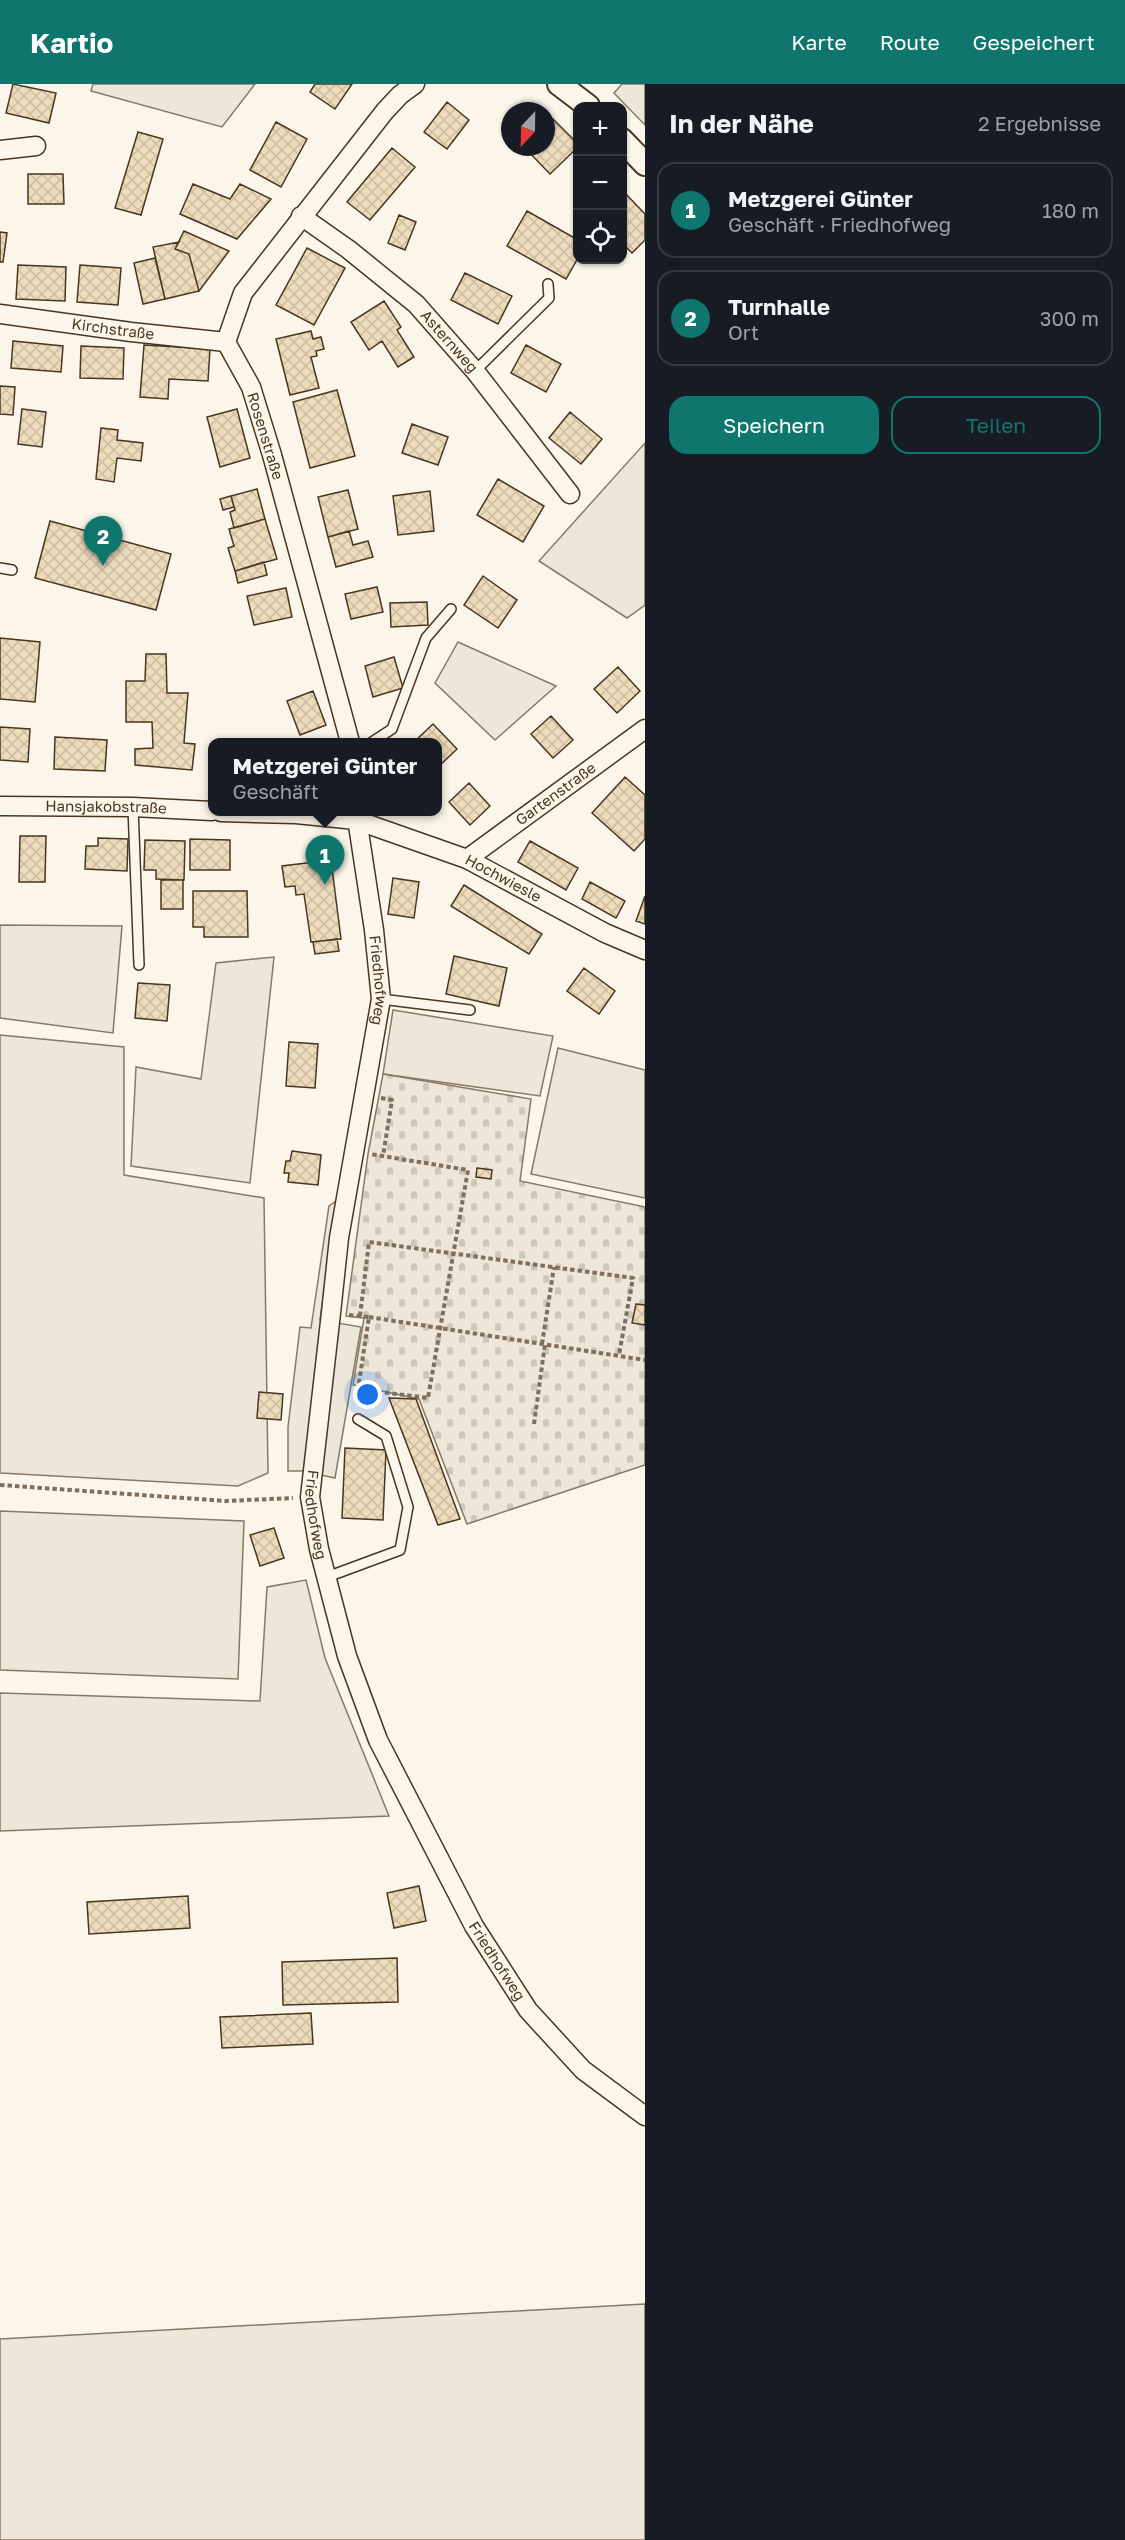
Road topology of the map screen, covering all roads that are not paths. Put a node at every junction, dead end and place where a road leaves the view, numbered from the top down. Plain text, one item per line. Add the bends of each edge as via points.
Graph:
1 (415, 84) edge
2 (559, 84) edge
3 (583, 102) edge
4 (627, 145) edge
5 (36, 146) dead end
6 (0, 150) edge
7 (645, 164) edge
8 (302, 216) junction
9 (549, 284) dead end
10 (0, 314) edge
11 (226, 342) junction
12 (475, 371) junction
13 (570, 494) dead end
14 (0, 567) edge
15 (12, 570) dead end
16 (451, 609) dead end
17 (645, 729) edge
18 (349, 738) edge
19 (378, 738) edge
20 (0, 806) edge
21 (133, 807) junction
22 (208, 811) edge
23 (356, 816) edge
24 (467, 859) junction
25 (645, 950) edge
26 (139, 965) dead end
27 (381, 999) junction
28 (470, 1010) dead end
29 (358, 1419) dead end
30 (327, 1577) junction
31 (645, 2116) edge

1 - 8 street via 400,94
2 - 3 street
4 - 7 street
5 - 6 street
8 - 11 street via 243,293
8 - 12 street, Asternweg via 416,304
9 - 12 lane via 549,298
10 - 11 street, Kirchstraße
11 - 18 street, Rosenstraße via 251,387
12 - 13 street, Asternweg
14 - 15 lane
16 - 19 lane via 426,638 393,729
17 - 24 street, Gartenstraße
20 - 21 street, Hansjakobstraße
21 - 22 street, Hansjakobstraße
21 - 26 lane
23 - 24 street, Hochwiesle
23 - 27 street, Friedhofweg
24 - 25 street, Hochwiesle via 605,933
27 - 28 lane
27 - 30 street, Friedhofweg via 339,1238 310,1497
29 - 30 lane via 386,1436 408,1507 400,1550
30 - 31 street, Friedhofweg via 347,1656 378,1740 474,1926 528,2010 583,2070

